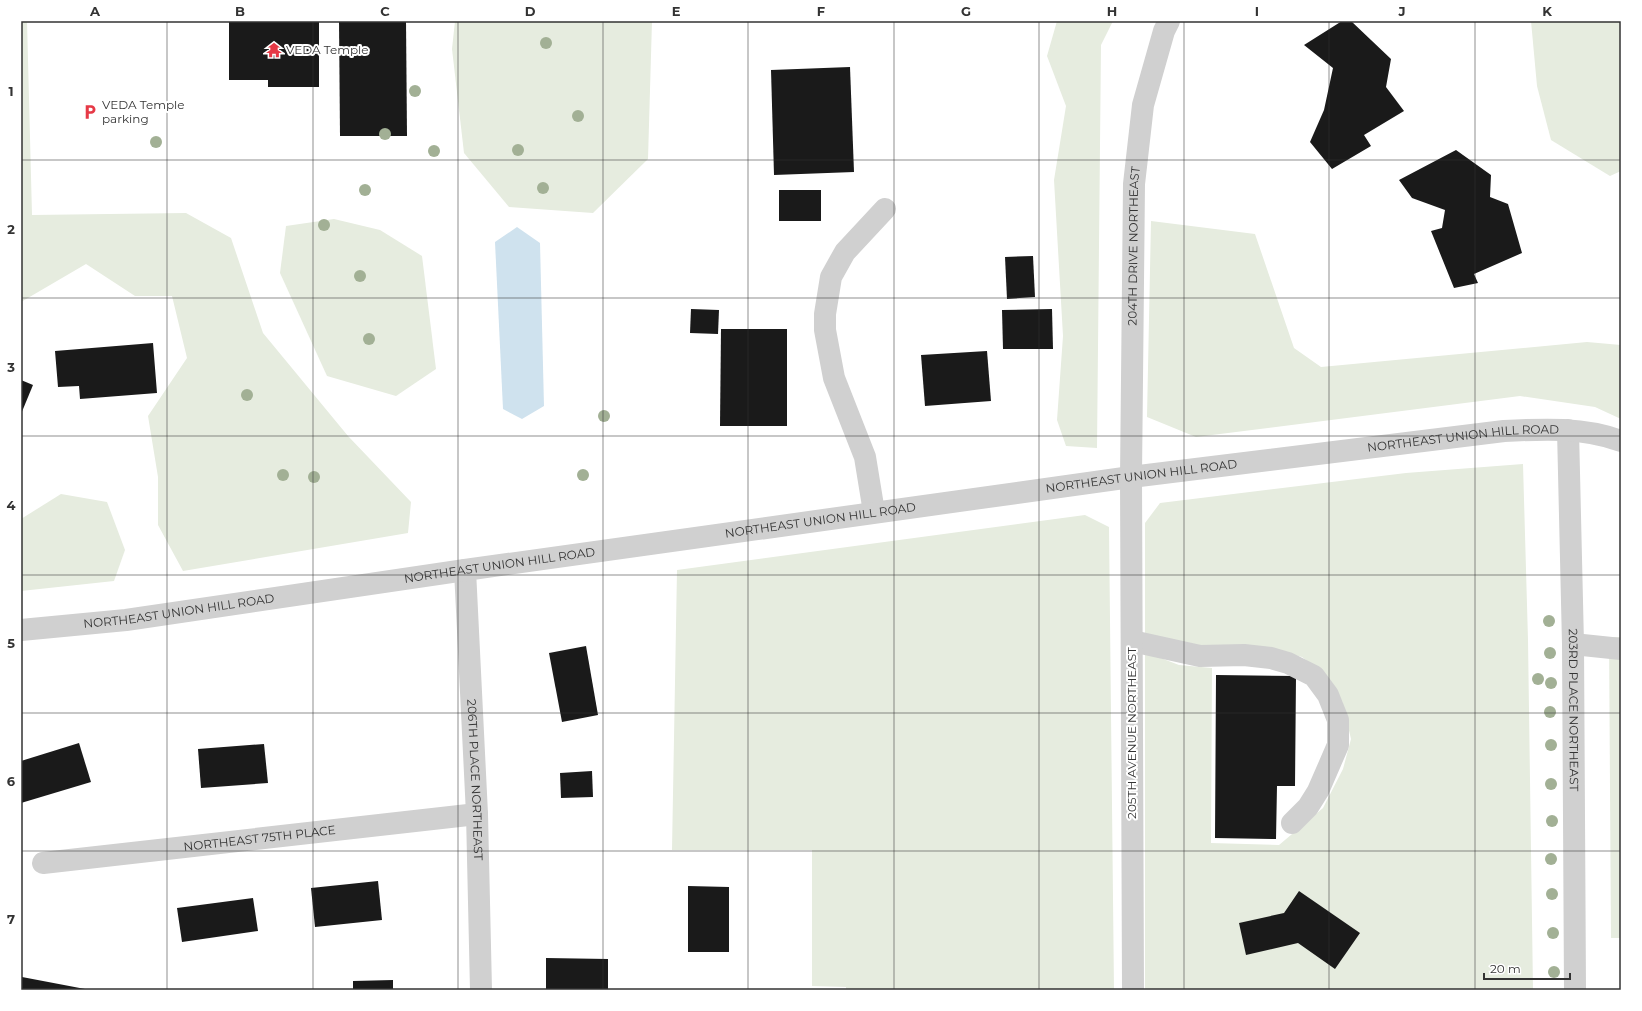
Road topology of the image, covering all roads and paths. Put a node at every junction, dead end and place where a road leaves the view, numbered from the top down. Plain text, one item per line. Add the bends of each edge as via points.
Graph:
1 (1169, 21) edge
2 (885, 209) dead end
3 (1568, 430) junction
4 (1621, 440) edge
5 (1131, 477) junction
6 (874, 512) junction
7 (465, 570) junction
8 (21, 630) edge
9 (1132, 641) junction
10 (1573, 644) junction
11 (1621, 649) edge
12 (477, 814) junction
13 (1292, 823) dead end
14 (43, 863) dead end
15 (481, 990) edge
16 (1133, 990) edge
17 (1576, 990) edge

1 - 5 street, 204TH DRIVE NORTHEAST via 1143,105 1134,184
2 - 6 street via 845,252 832,277 825,314 825,330 834,378 865,457
3 - 4 street, NORTHEAST UNION HILL ROAD
3 - 5 street, NORTHEAST UNION HILL ROAD via 1504,431
3 - 10 street, 203RD PLACE NORTHEAST
5 - 6 street, NORTHEAST UNION HILL ROAD
5 - 9 street, 205TH AVENUE NORTHEAST
6 - 7 street, NORTHEAST UNION HILL ROAD
7 - 8 street, NORTHEAST UNION HILL ROAD via 126,620
7 - 12 street, 206TH PLACE NORTHEAST
9 - 13 street via 1200,656 1244,655 1271,658 1314,676 1328,694 1338,720 1338,745 1318,791 1308,807
9 - 16 street, 205TH AVENUE NORTHEAST
10 - 11 street
10 - 17 street, 203RD PLACE NORTHEAST
12 - 14 street, NORTHEAST 75TH PLACE
12 - 15 street, 206TH PLACE NORTHEAST

